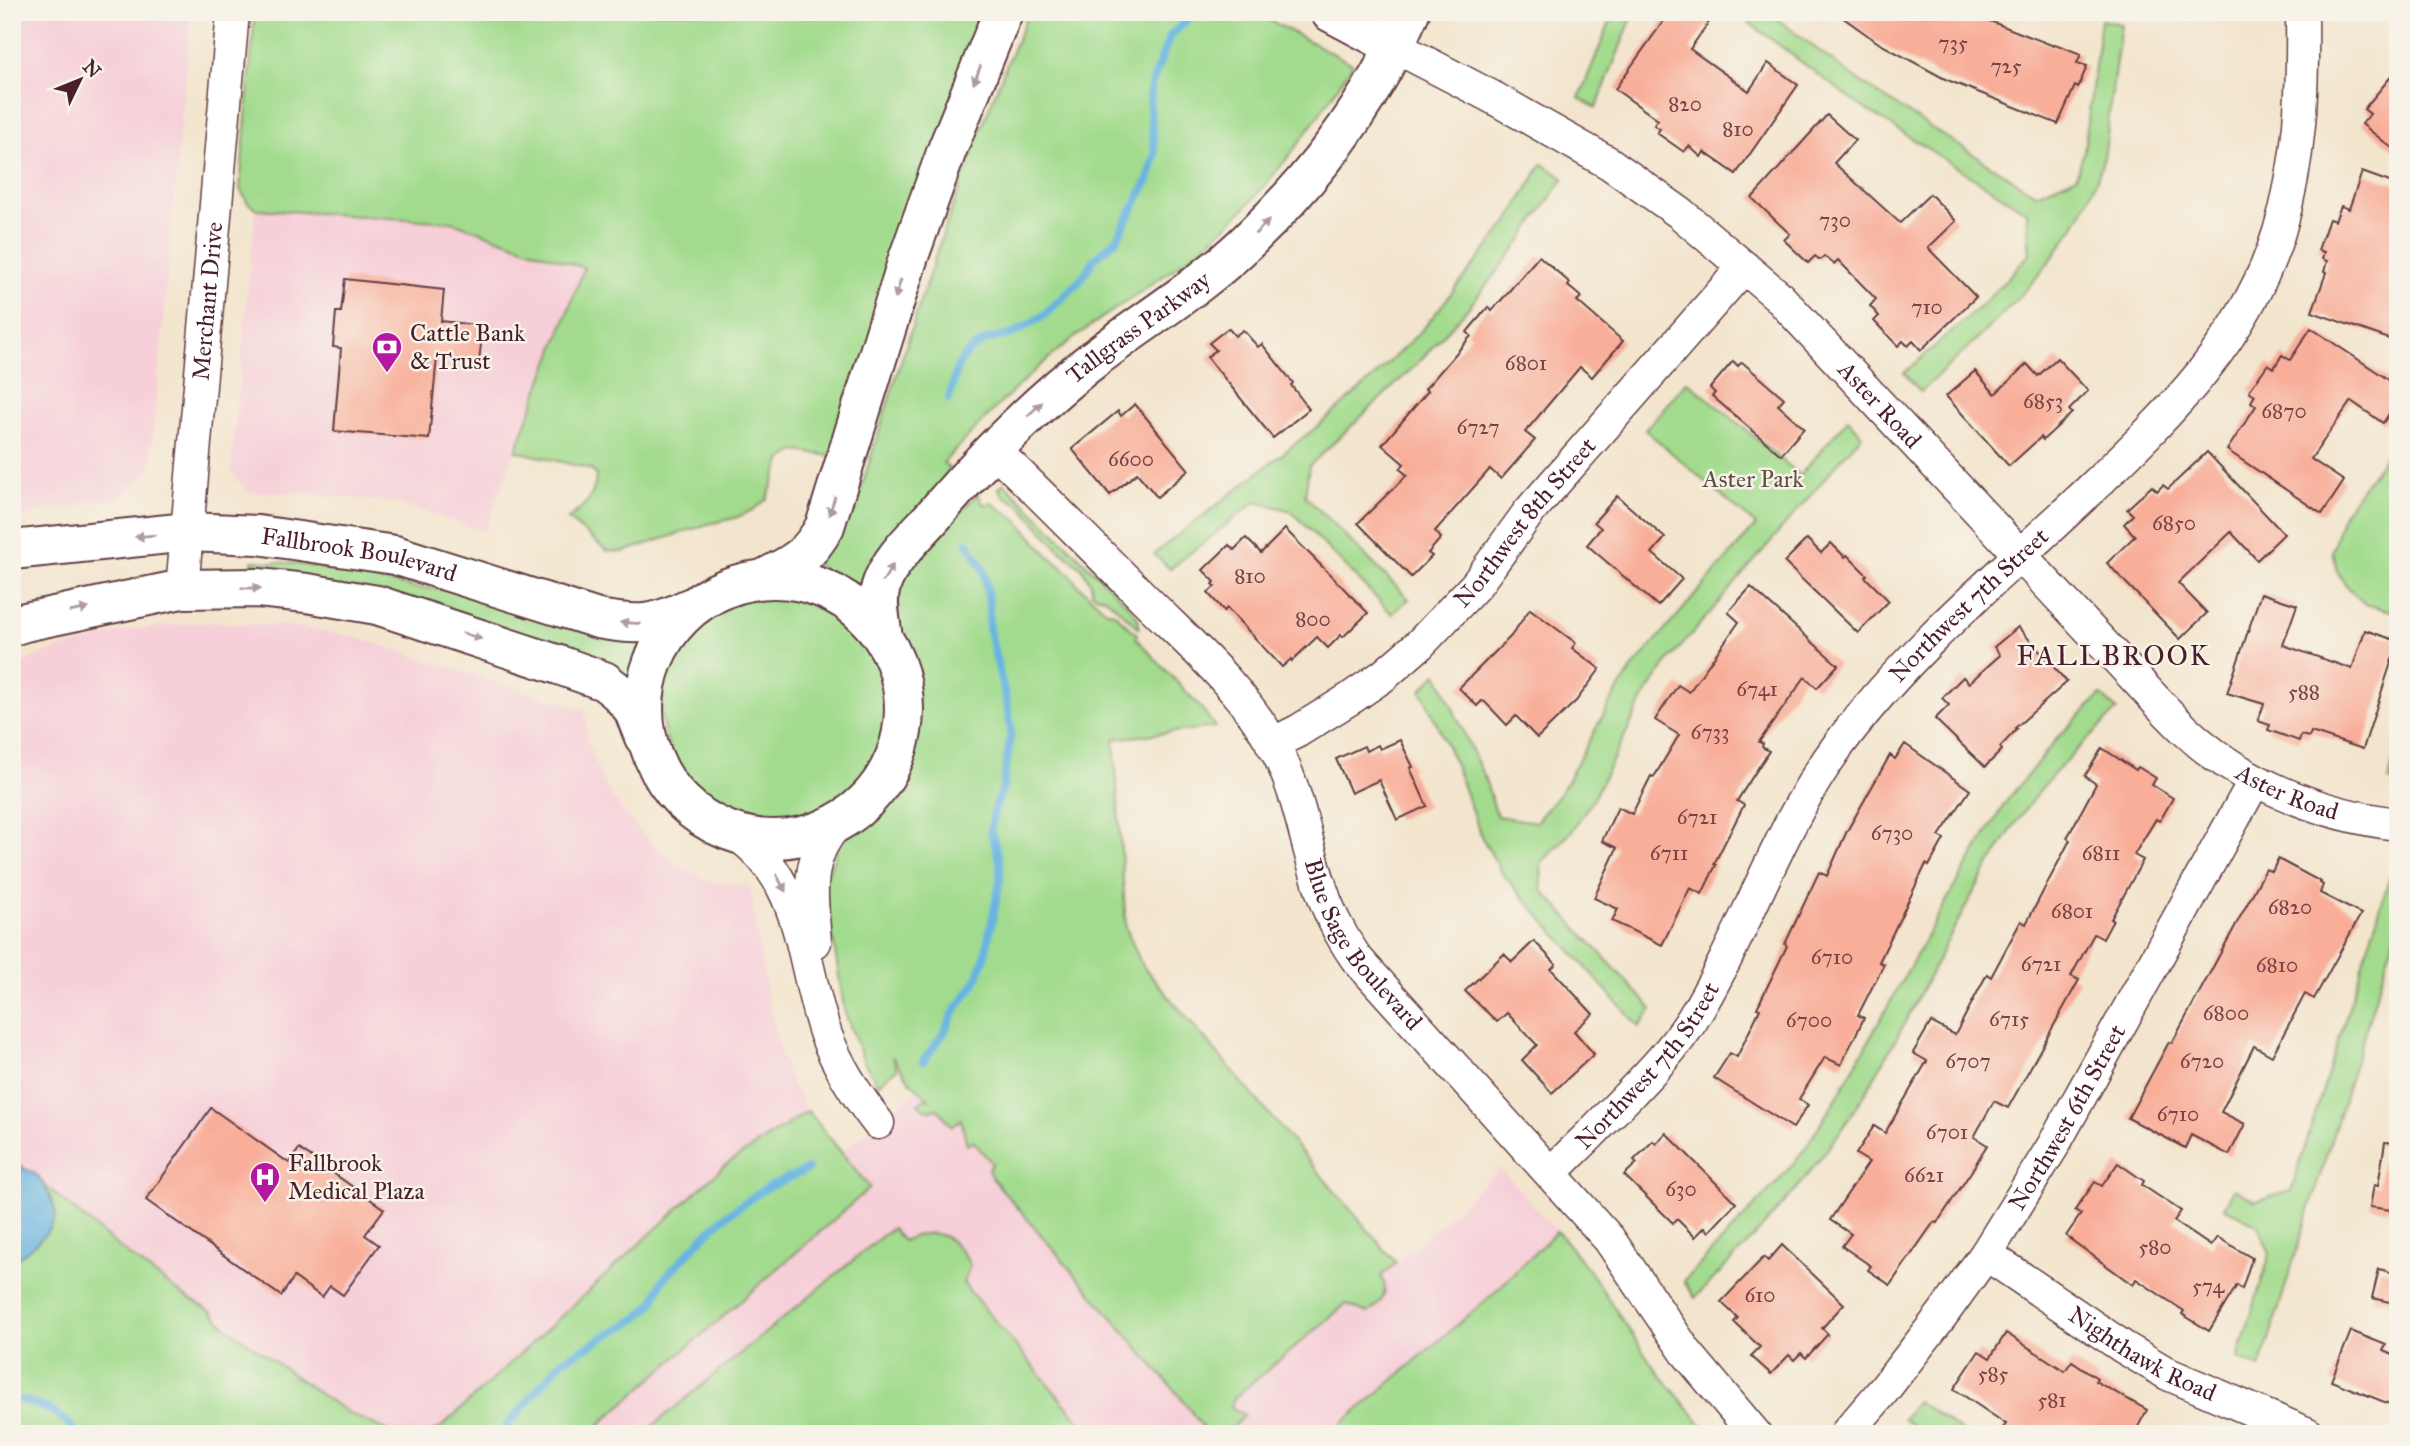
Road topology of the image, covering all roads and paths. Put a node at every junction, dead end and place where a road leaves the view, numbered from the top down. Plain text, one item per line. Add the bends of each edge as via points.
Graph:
1 (233, 12) edge
2 (1003, 12) edge
3 (1330, 12) edge
4 (2302, 12) edge
5 (1402, 29) edge
6 (1744, 267) junction
7 (993, 449) junction
8 (188, 532) junction
9 (12, 550) edge
10 (2020, 556) junction
11 (763, 579) junction
12 (182, 589) junction
13 (694, 606) junction
14 (12, 626) edge
15 (883, 638) junction
16 (1272, 744) junction
17 (651, 753) junction
18 (2255, 780) junction
19 (2398, 824) edge
20 (834, 825) junction
21 (736, 834) junction
22 (820, 1016) junction
23 (878, 1123) dead end
24 (1551, 1173) junction
25 (1986, 1254) junction
26 (1755, 1434) edge
27 (1846, 1434) edge
28 (2308, 1434) edge

1 - 8 street, Merchant Drive
2 -> 11 street via 908,259 825,526 814,546 796,562
3 - 5 street, Aster Road
4 - 10 street, Northwest 7th Street via 2302,100 2289,197 2249,302 2210,366 2179,401
5 - 6 street, Aster Road via 1492,97 1609,163 1680,213
7 -> 5 street, Tallgrass Parkway via 1093,360 1174,303 1247,242 1284,205 1340,135
6 - 10 street, Aster Road via 1808,327
6 - 16 street, Northwest 8th Street via 1420,644 1351,698
15 -> 7 street, Tallgrass Parkway via 878,597 887,572
7 - 16 street, Blue Sage Boulevard via 1205,656 1250,708
8 -> 9 street, Fallbrook Boulevard
8 - 12 street, Merchant Drive
13 -> 8 street, Fallbrook Boulevard via 666,620 625,624 395,555 258,535
10 - 18 street, Aster Road via 2186,731
10 - 24 street, Northwest 7th Street via 1946,623 1839,745 1801,805 1692,1020 1659,1064
11 - 13 street via 716,592
11 - 15 street via 787,579 831,592 851,604
14 -> 12 street, Fallbrook Boulevard
12 -> 17 street, Fallbrook Boulevard via 258,588 377,605 566,667 604,681 618,692 633,709
13 - 17 street via 677,621 652,661 643,706
15 - 20 street via 903,695 903,730 897,754 872,796
16 - 24 street, Blue Sage Boulevard via 1296,797 1326,904 1343,940 1372,978
17 - 21 street via 675,794 713,825
18 - 19 street, Aster Road via 2344,814
18 - 25 street, Northwest 6th Street via 2053,1146
20 - 21 street via 786,839
20 - 22 street via 820,849 812,885
21 -> 22 street via 762,855 784,887
22 - 23 street via 850,1086
24 - 26 street, Blue Sage Boulevard via 1609,1239 1686,1352
25 - 27 street, Northwest 6th Street
25 - 28 street, Nighthawk Road via 2168,1374

